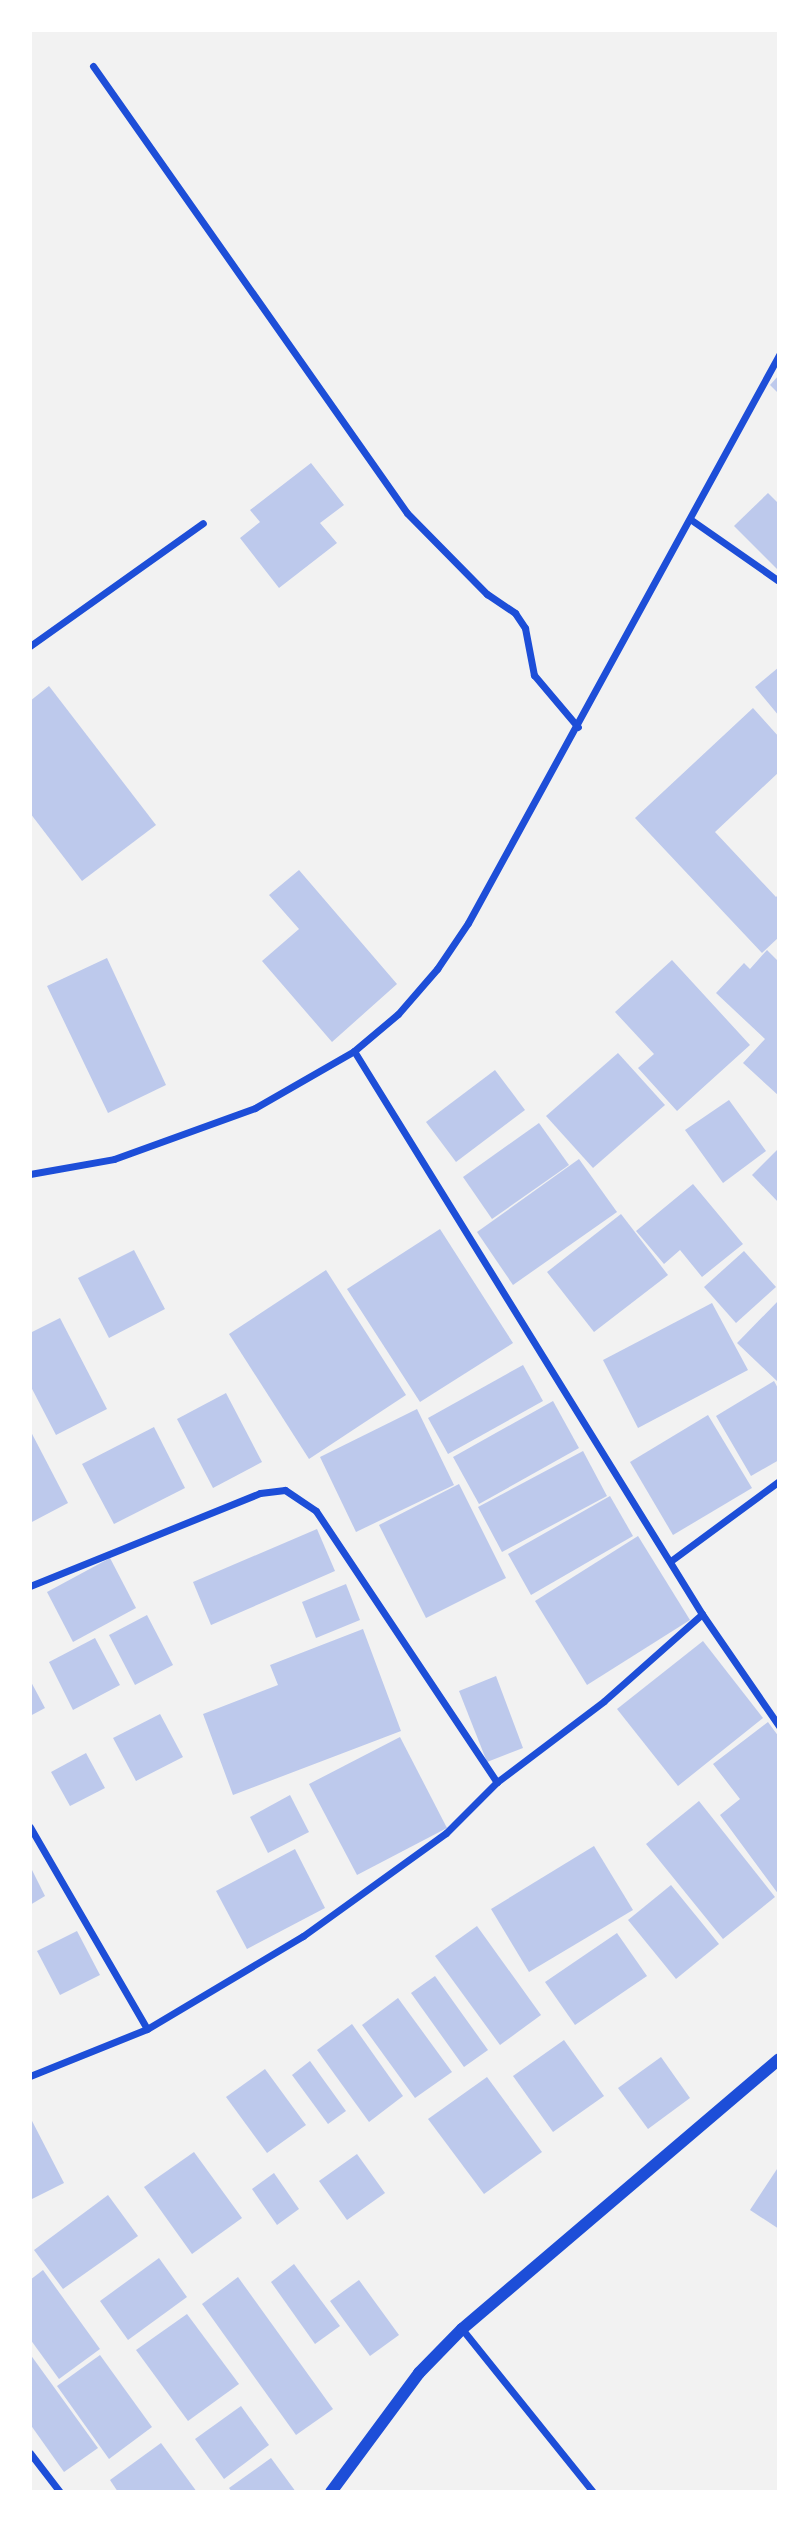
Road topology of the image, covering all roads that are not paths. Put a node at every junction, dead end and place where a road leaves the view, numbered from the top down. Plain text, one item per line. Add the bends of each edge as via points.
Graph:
1 (93, 66) dead end
2 (779, 355) edge
3 (690, 519) junction
4 (203, 523) dead end
5 (779, 581) edge
6 (30, 646) edge
7 (578, 727) junction
8 (354, 1051) junction
9 (30, 1174) edge
10 (779, 1481) edge
11 (672, 1560) junction
12 (30, 1586) edge
13 (702, 1615) junction
14 (779, 1726) edge
15 (497, 1782) junction
16 (30, 1827) edge
17 (147, 2029) junction
18 (779, 2059) edge
19 (30, 2076) edge
20 (462, 2329) junction
21 (30, 2453) edge
22 (333, 2491) edge
23 (60, 2492) edge
24 (593, 2492) edge

1 - 7 street via 407,513 487,594 515,613 525,628 534,676
2 - 3 street
3 - 5 street
3 - 7 street
4 - 6 street
7 - 8 street via 437,969 398,1014
8 - 9 street via 255,1108 195,1132 114,1159
8 - 11 street
10 - 11 street
11 - 13 street
12 - 15 street via 260,1493 285,1490 316,1511
13 - 14 street
13 - 15 street via 604,1701
15 - 17 street via 446,1833 303,1936
16 - 17 street
17 - 19 street
18 - 20 street
20 - 22 street via 419,2372
20 - 24 street
21 - 23 street

